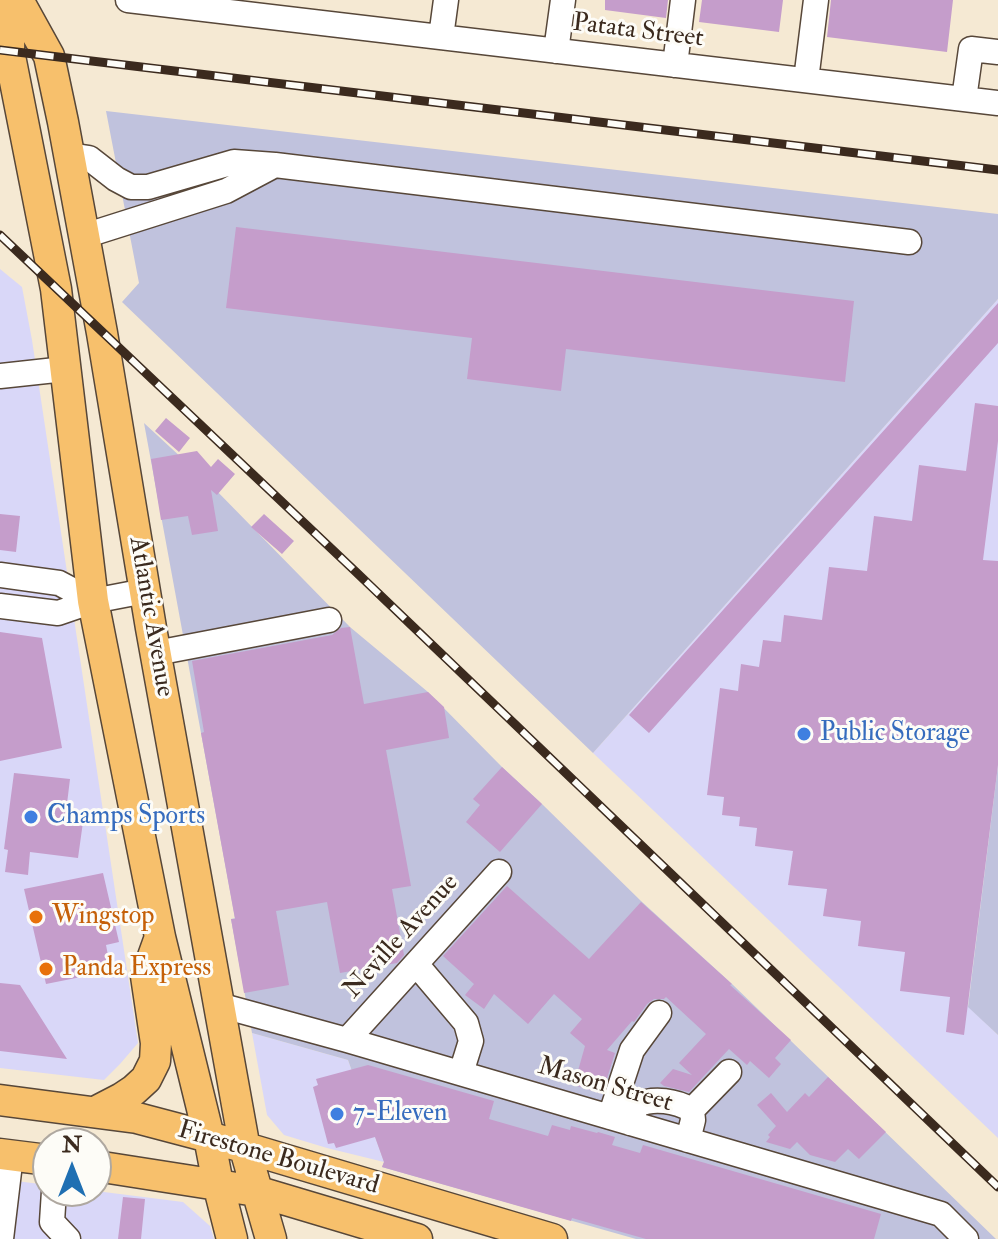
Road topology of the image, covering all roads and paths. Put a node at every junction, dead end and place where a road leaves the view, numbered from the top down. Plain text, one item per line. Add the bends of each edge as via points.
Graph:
1 (10, 0) edge
2 (18, 0) edge
3 (128, 0) edge
4 (446, 0) edge
5 (563, 0) edge
6 (683, 0) edge
7 (816, 0) edge
8 (155, 2) edge
9 (441, 37) junction
10 (556, 51) junction
11 (998, 52) edge
12 (675, 65) junction
13 (806, 80) junction
14 (964, 99) junction
15 (998, 103) edge
16 (69, 155) junction
17 (275, 165) junction
18 (84, 236) junction
19 (909, 242) dead end
20 (65, 369) junction
21 (0, 376) edge
22 (0, 575) edge
23 (145, 591) junction
24 (93, 601) junction
25 (0, 606) edge
26 (329, 620) dead end
27 (156, 653) junction
28 (499, 872) dead end
29 (160, 937) junction
30 (416, 964) junction
31 (219, 1005) junction
32 (659, 1013) dead end
33 (347, 1040) junction
34 (729, 1072) dead end
35 (461, 1073) junction
36 (0, 1100) edge
37 (692, 1110) junction
38 (95, 1112) junction
39 (620, 1120) junction
40 (209, 1137) junction
41 (688, 1140) junction
42 (245, 1149) junction
43 (6, 1154) edge
44 (32, 1158) edge
45 (112, 1168) edge
46 (218, 1184) junction
47 (256, 1191) junction
48 (53, 1207) edge
49 (376, 1233) edge
50 (1, 1239) edge
51 (68, 1239) edge
52 (232, 1239) edge
53 (271, 1239) edge
54 (417, 1239) edge
55 (552, 1239) edge
56 (966, 1239) edge

1 - 20 main road, Atlantic Avenue via 9,51 56,289
2 - 16 main road, Atlantic Avenue via 49,56
3 - 8 street, Patata Street
4 - 9 street
5 - 10 street
6 - 12 street
7 - 13 street
8 - 9 street, Patata Street
9 - 10 street, Patata Street
10 - 12 street, Patata Street
11 - 14 street via 971,49
12 - 13 street, Patata Street
13 - 14 street, Patata Street
14 - 15 street, Patata Street
16 - 17 street via 89,158 131,187 148,187 234,162
16 - 18 main road, Atlantic Avenue
17 - 18 street via 226,191
17 - 19 street
18 - 23 main road, Atlantic Avenue
20 - 21 street
20 - 24 main road, Atlantic Avenue
22 - 24 street via 59,583
23 - 24 street
23 - 27 main road, Atlantic Avenue
24 - 25 street via 58,613
24 - 29 main road, Atlantic Avenue
26 - 27 street
27 - 31 main road, Atlantic Avenue
28 - 30 street, Neville Avenue
29 - 38 main road via 146,976 155,1061 146,1079
29 - 40 main road, Atlantic Avenue
30 - 33 street, Neville Avenue
30 - 35 street via 466,1023 471,1041
31 - 33 street, Mason Street
31 - 42 main road, Atlantic Avenue
32 - 39 street via 632,1050
33 - 35 street, Mason Street
34 - 37 street
35 - 39 street, Mason Street
36 - 38 main road, Firestone Boulevard
37 - 39 street via 645,1101
37 - 41 street
38 - 40 main road, Firestone Boulevard
39 - 41 street, Mason Street
40 - 42 main road, Firestone Boulevard
40 - 46 main road, Atlantic Avenue
41 - 56 street, Mason Street via 941,1214
42 - 47 main road, Atlantic Avenue
42 - 55 main road, Firestone Boulevard
43 - 44 main road
43 - 50 street
45 - 46 main road, Firestone Boulevard
46 - 47 main road, Firestone Boulevard
46 - 52 main road, Atlantic Avenue
47 - 49 main road, Firestone Boulevard
47 - 53 main road, Atlantic Avenue
48 - 51 street via 52,1222
49 - 54 main road, Firestone Boulevard

